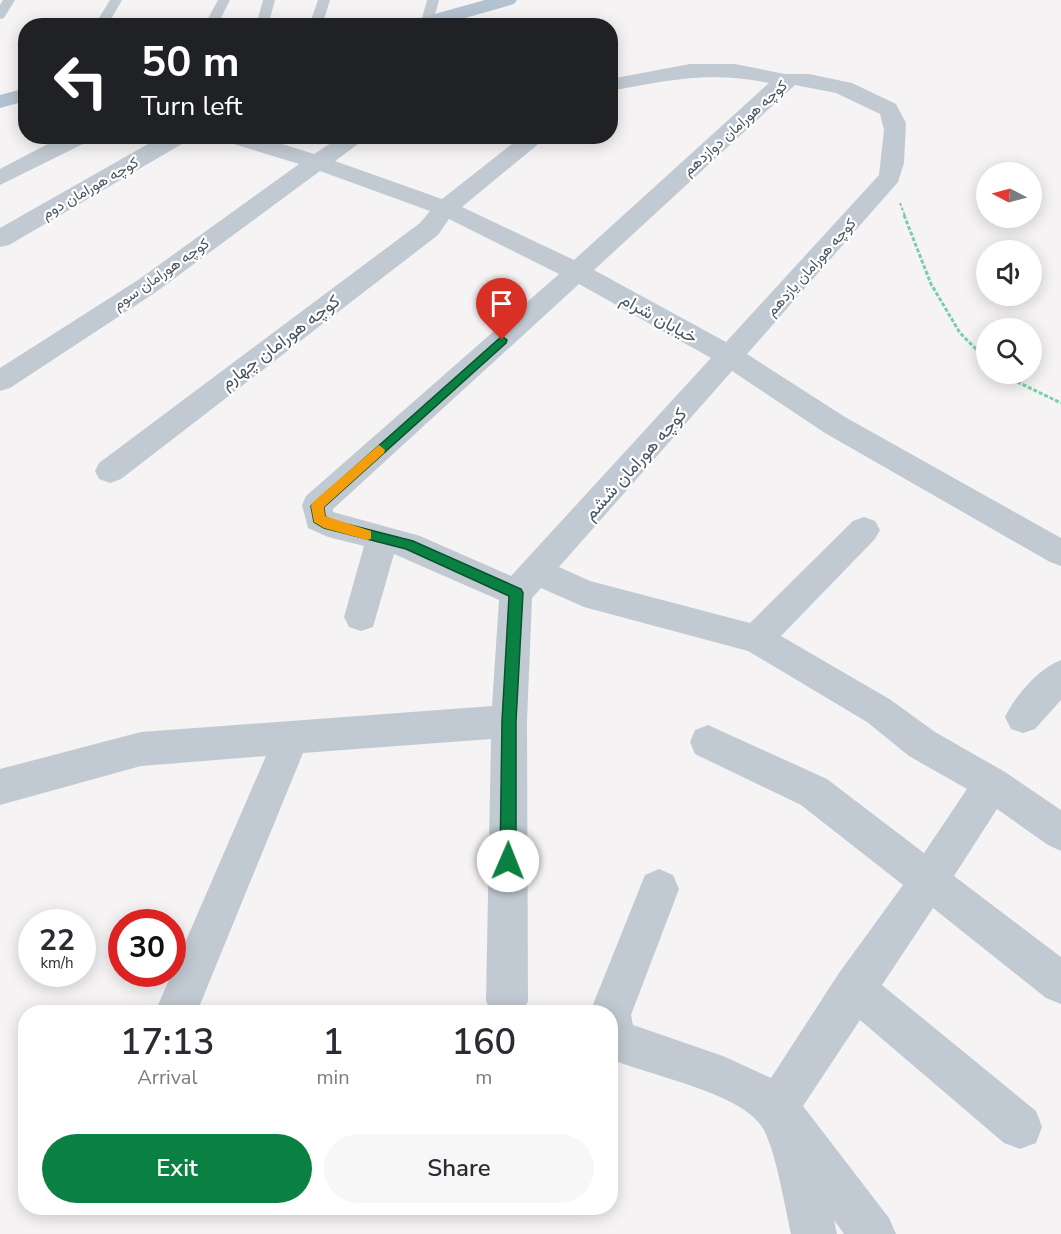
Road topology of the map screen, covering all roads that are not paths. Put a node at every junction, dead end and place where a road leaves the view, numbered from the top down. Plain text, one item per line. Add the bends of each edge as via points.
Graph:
1 (9, 0) edge
2 (116, 0) edge
3 (224, 0) edge
4 (269, 0) edge
5 (324, 0) edge
6 (433, 0) edge
7 (507, 0) edge
8 (0, 15) edge
9 (105, 18) edge
10 (214, 18) edge
11 (264, 18) edge
12 (318, 18) edge
13 (422, 18) edge
14 (441, 18) edge
15 (785, 80) junction
16 (618, 83) edge
17 (18, 96) edge
18 (0, 102) edge
19 (66, 144) edge
20 (165, 144) edge
21 (258, 144) edge
22 (345, 144) edge
23 (527, 144) edge
24 (317, 162) junction
25 (890, 177) joint
26 (0, 178) edge
27 (445, 208) junction
28 (0, 239) edge
29 (577, 272) junction
30 (731, 357) junction
31 (0, 381) edge
32 (110, 471) dead end
33 (864, 530) dead end
34 (382, 538) junction
35 (1061, 553) edge
36 (527, 582) junction
37 (361, 616) dead end
38 (756, 639) junction
39 (1061, 675) edge
40 (1023, 717) dead end
41 (509, 721) junction
42 (292, 737) junction
43 (708, 742) dead end
44 (992, 784) junction
45 (0, 787) edge
46 (1061, 832) edge
47 (930, 882) junction
48 (659, 889) dead end
49 (1061, 983) edge
50 (854, 988) junction
51 (507, 1001) dead end
52 (179, 1005) edge
53 (614, 1005) edge
54 (618, 1041) edge
55 (777, 1108) junction
56 (1020, 1126) dead end
57 (814, 1234) edge
58 (873, 1234) edge

1 - 8 lane
2 - 9 lane
3 - 10 lane
4 - 11 lane
5 - 12 lane
6 - 13 lane
7 - 14 main road
15 - 16 street via 735,70 690,70
15 - 25 street, کوچه هورامان دوازدهم via 799,77 851,90 888,108 895,122
15 - 29 street, کوچه هورامان دوازدهم
17 - 18 main road
19 - 26 street
20 - 28 street, کوچه هورامان دوم
21 - 24 street, خیابان شرام
22 - 24 street, کوچه هورامان سوم
23 - 27 street, کوچه هورامان چهارم
24 - 27 street, خیابان شرام
24 - 31 street, کوچه هورامان سوم via 147,286
25 - 30 street, کوچه هورامان يازدهم
27 - 29 street, خیابان شرام
27 - 32 street, کوچه هورامان چهارم via 429,229
29 - 30 street, خیابان شرام
29 - 34 street, کوچه هورامان دوازدهم via 317,506 319,519 328,524
30 - 35 street, خیابان شرام via 835,425
30 - 36 street, کوچه هورامان ششم
33 - 38 street
34 - 36 street
34 - 37 street
36 - 38 street via 584,593
36 - 41 street
38 - 44 street via 830,680 922,744
39 - 40 street
41 - 42 street
41 - 51 street
42 - 45 street via 141,749
42 - 52 street
43 - 47 street via 814,792
44 - 46 street
44 - 47 street
47 - 49 street
47 - 50 street
48 - 53 street
50 - 55 street
50 - 56 street
54 - 55 street via 753,1089
55 - 57 street via 805,1190
55 - 58 street

